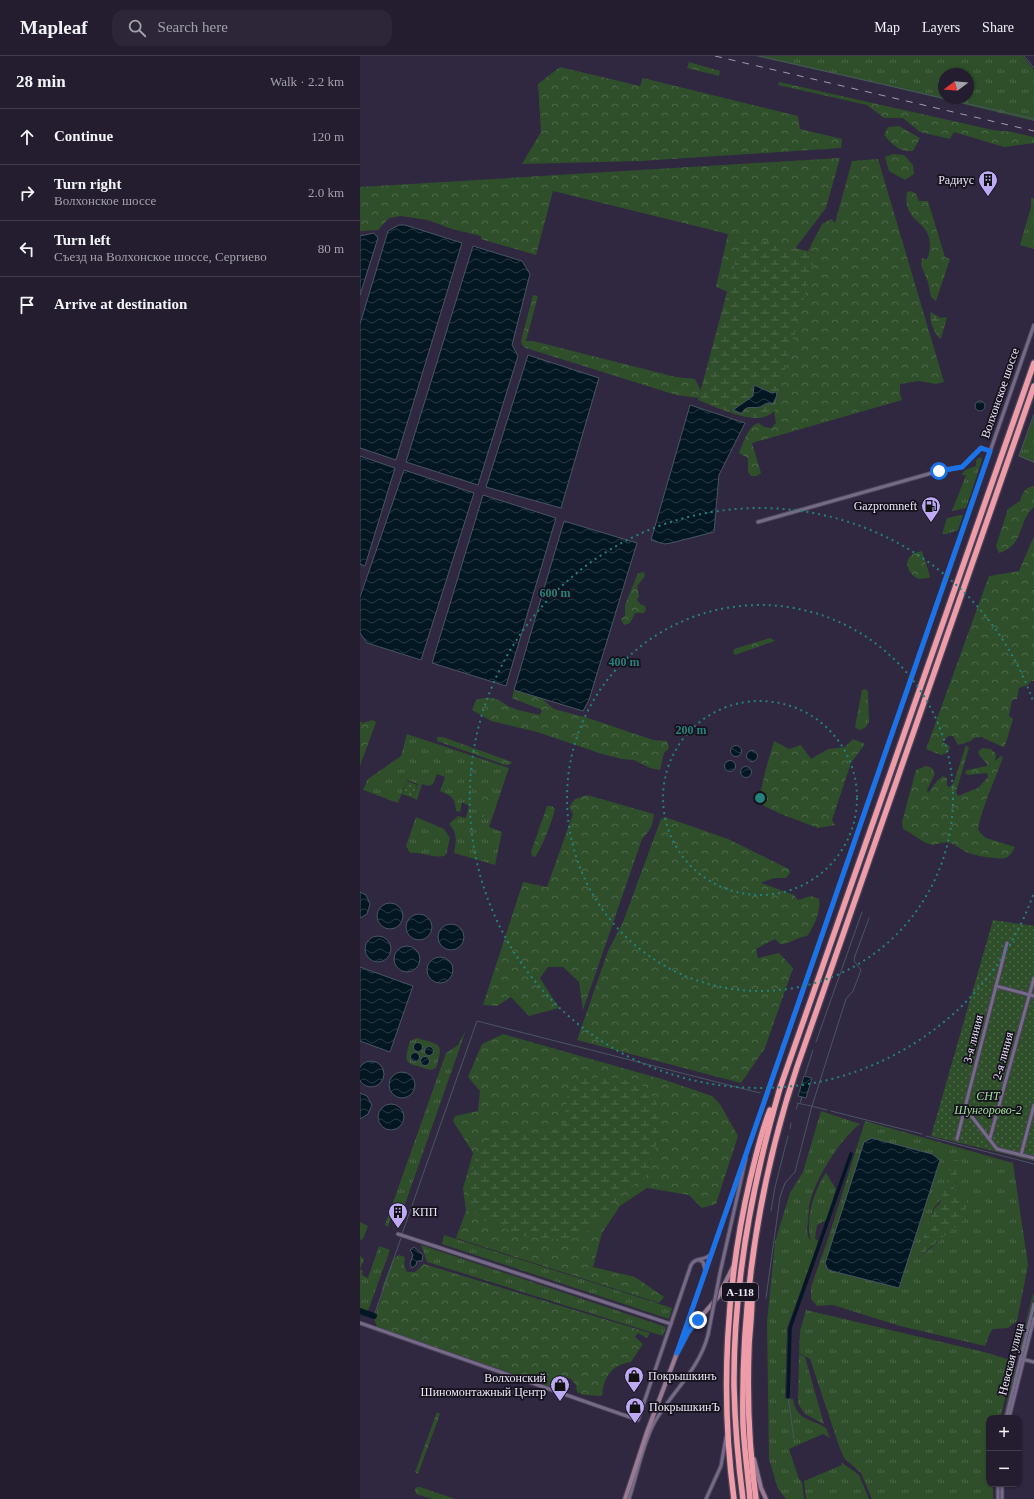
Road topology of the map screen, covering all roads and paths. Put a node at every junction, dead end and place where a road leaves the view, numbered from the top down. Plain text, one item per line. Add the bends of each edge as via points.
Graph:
1 (1034, 325) edge
2 (1034, 363) edge
3 (1034, 386) edge
4 (990, 451) junction
5 (758, 522) dead end
6 (1007, 943) dead end
7 (1034, 978) edge
8 (996, 986) junction
9 (1029, 995) junction
10 (1034, 996) edge
11 (780, 1088) junction
12 (1034, 1105) edge
13 (965, 1108) junction
14 (990, 1138) junction
15 (957, 1139) dead end
16 (748, 1149) junction
17 (1021, 1155) junction
18 (1034, 1158) edge
19 (398, 1234) dead end
20 (710, 1255) junction
21 (754, 1256) junction
22 (736, 1257) junction
23 (699, 1260) junction
24 (705, 1269) junction
25 (1034, 1304) edge
26 (1034, 1318) edge
27 (360, 1323) edge
28 (672, 1324) junction
29 (677, 1353) junction
30 (1022, 1359) junction
31 (1034, 1362) edge
32 (1007, 1415) edge
33 (1011, 1415) edge
34 (728, 1423) junction
35 (751, 1444) junction
36 (998, 1487) edge
37 (1002, 1487) edge
38 (625, 1499) edge
39 (629, 1499) edge
40 (706, 1499) edge
41 (734, 1499) edge
42 (742, 1499) edge
43 (750, 1499) edge
44 (756, 1499) edge
45 (766, 1499) edge
46 (998, 1499) edge
47 (1002, 1499) edge

1 - 4 street, Волхонское шоссе
2 - 11 highway, А-118
3 - 21 highway, А-118 via 789,1090 770,1163
4 - 5 street via 981,448 962,467 939,471
4 - 16 street, Волхонское шоссе
6 - 8 street, 3-я линия
7 - 9 street, 2-я линия
8 - 9 street
8 - 13 street, 3-я линия
9 - 10 street
9 - 14 street, 2-я линия
11 - 22 highway via 769,1112 756,1157 744,1206
11 - 42 highway, А-118 via 758,1170 738,1306 734,1386
12 - 17 street
13 - 14 street
13 - 15 street, 3-я линия
14 - 17 street via 997,1149
16 - 20 street, Волхонское шоссе
16 - 39 street, Волхонское шоссе, bridge via 705,1344 695,1368 667,1402 653,1426
17 - 18 street
19 - 28 street
20 - 23 street
20 - 24 street, Волхонское шоссе
21 - 35 highway via 749,1344
21 - 43 highway, А-118 via 745,1330 743,1386 743,1425
22 - 29 main road via 718,1297 688,1332
22 - 34 highway via 729,1328
23 - 24 street via 703,1262
23 - 28 street via 691,1264
24 - 29 street, Волхонское шоссе
25 - 30 street, Невская улица
26 - 30 street, Невская улица
27 - 28 street via 638,1420
29 - 38 main road, Волхонское шоссе
30 - 31 street
30 - 32 street, Невская улица
30 - 33 street, Невская улица
34 - 40 street via 723,1456
34 - 41 highway
35 - 44 highway
35 - 45 main road via 757,1476
36 - 46 street
37 - 47 street

